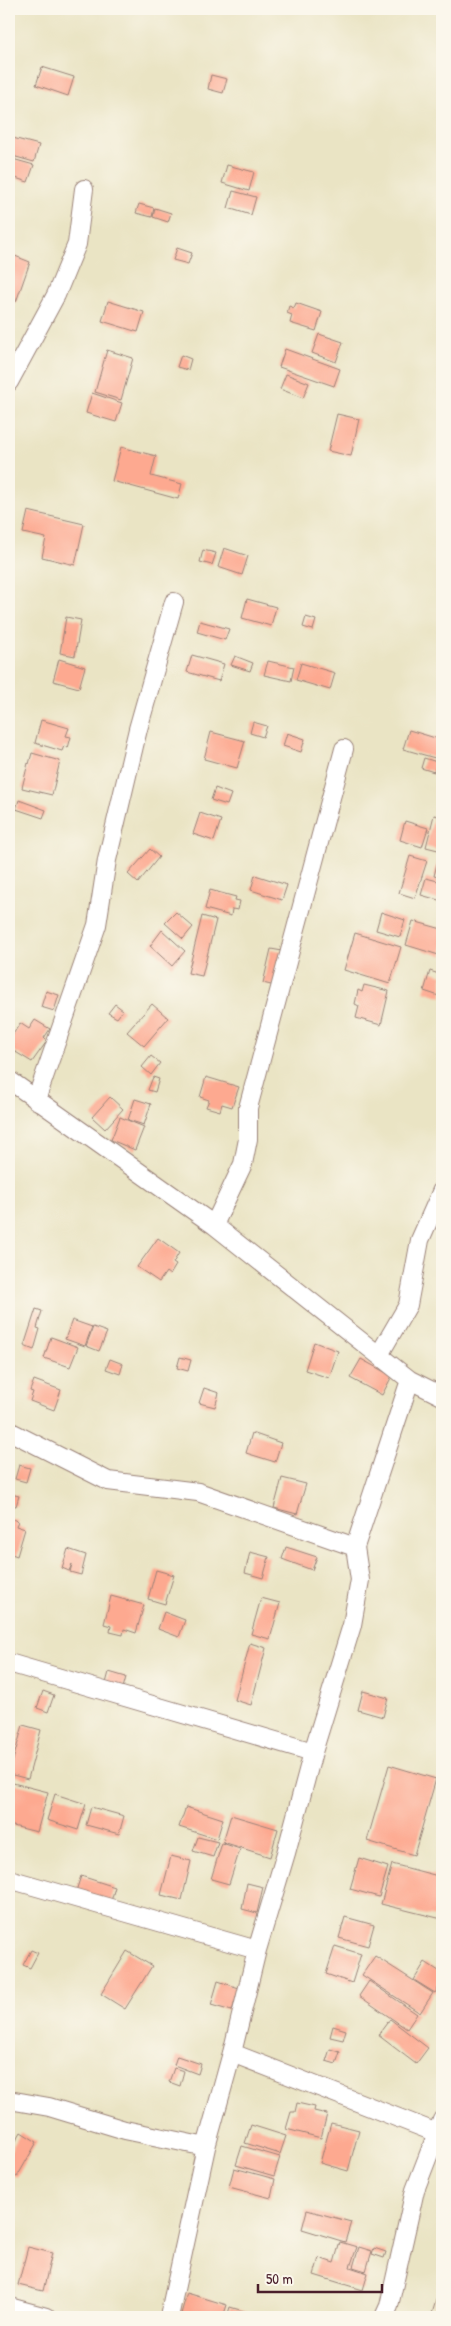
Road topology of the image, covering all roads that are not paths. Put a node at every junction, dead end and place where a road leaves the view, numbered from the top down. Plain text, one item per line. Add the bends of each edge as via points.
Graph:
1 (84, 189) dead end
2 (9, 382) edge
3 (174, 602) dead end
4 (344, 749) dead end
5 (9, 1080) edge
6 (36, 1100) junction
7 (442, 1190) edge
8 (214, 1225) junction
9 (379, 1355) junction
10 (410, 1380) junction
11 (442, 1396) edge
12 (9, 1431) edge
13 (355, 1547) junction
14 (9, 1663) edge
15 (313, 1752) junction
16 (9, 1879) edge
17 (257, 1950) junction
18 (232, 2053) junction
19 (9, 2100) edge
20 (440, 2127) edge
21 (206, 2147) junction
22 (9, 2307) edge
23 (46, 2317) edge
24 (169, 2317) edge
25 (384, 2317) edge

1 - 2 street via 77,244 56,295
3 - 6 street via 138,729 107,860 98,925
4 - 8 street via 248,1108 248,1139 243,1164
5 - 6 street
6 - 8 street
7 - 9 street via 420,1240 408,1305
8 - 9 street
9 - 10 street
10 - 11 street
10 - 13 street
12 - 13 street via 108,1481 198,1492
13 - 15 street via 360,1580 352,1625
14 - 15 street
15 - 17 street
16 - 17 street
17 - 18 street
18 - 20 street
18 - 21 street
19 - 21 street
20 - 25 street via 415,2190
21 - 24 street
22 - 23 street

